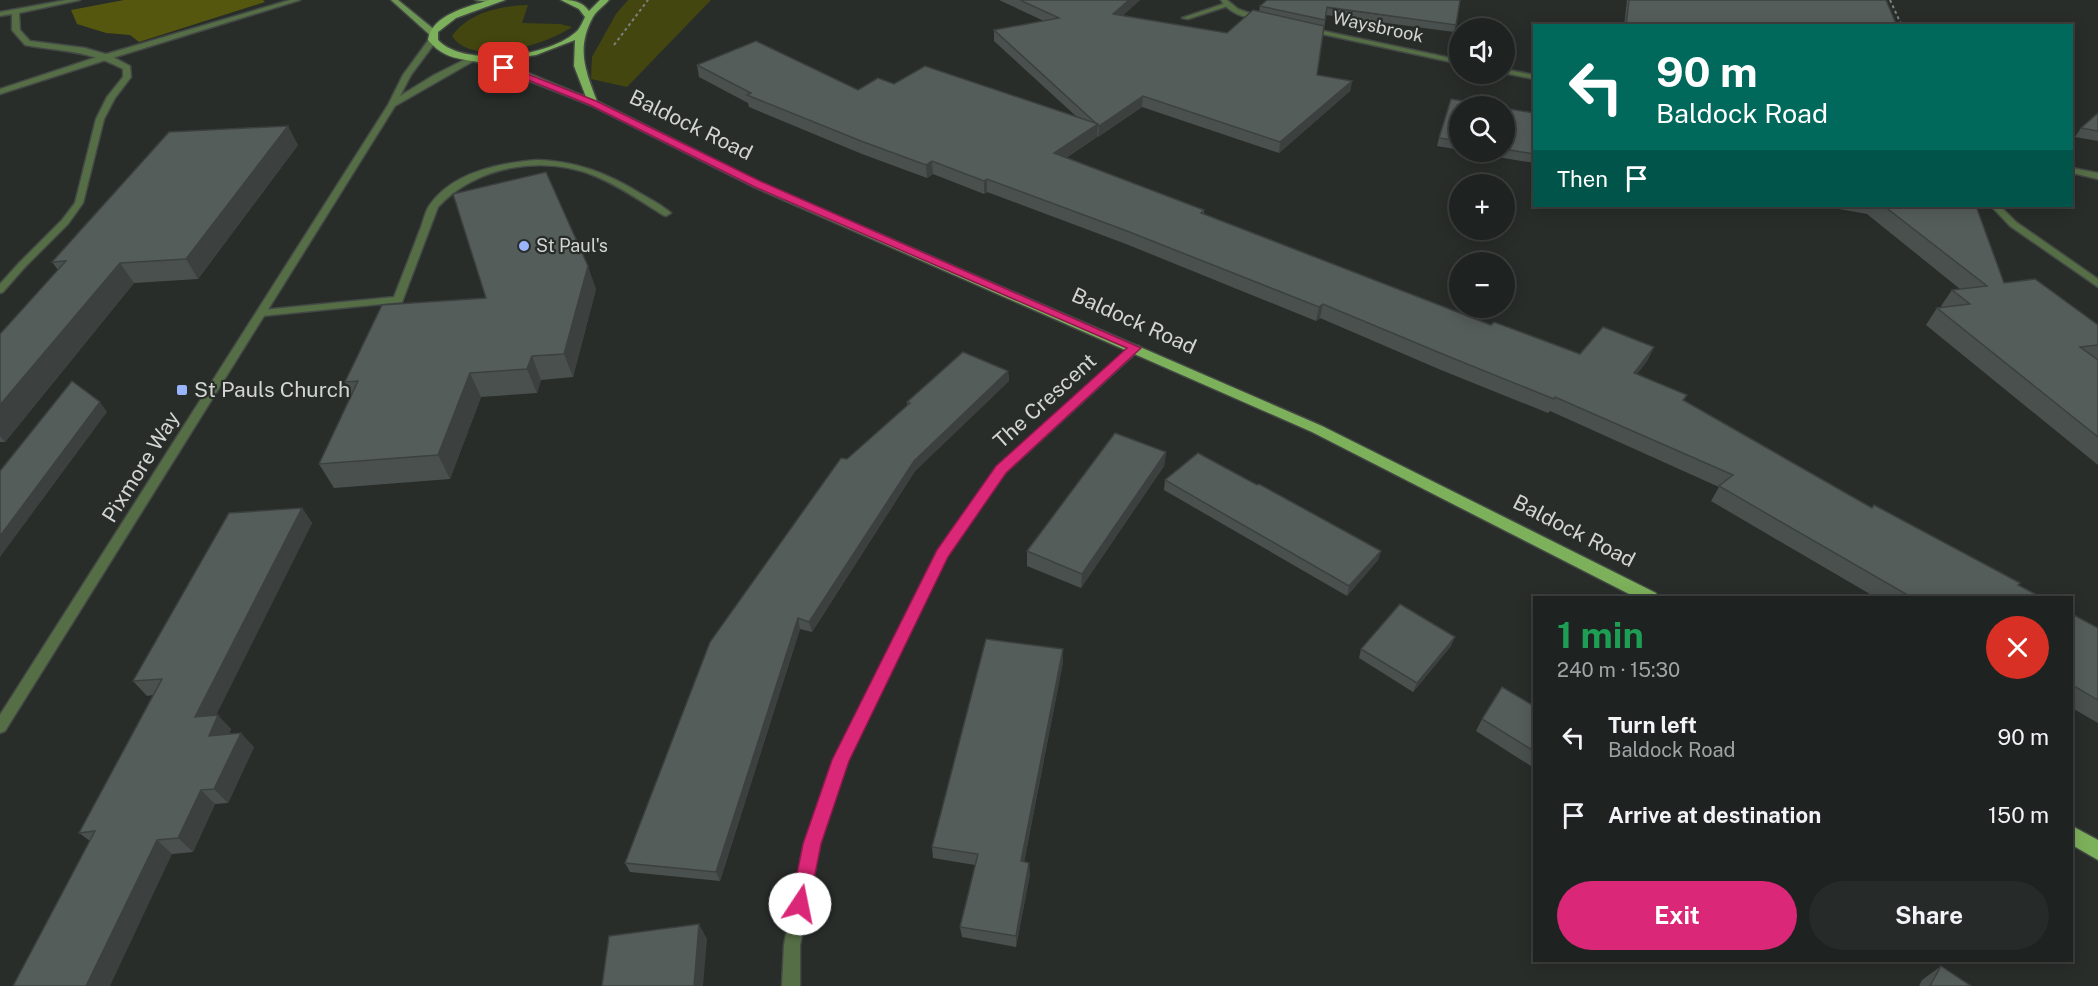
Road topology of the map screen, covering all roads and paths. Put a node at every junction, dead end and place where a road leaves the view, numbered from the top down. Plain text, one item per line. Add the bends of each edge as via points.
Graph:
1 (77, 0) edge
2 (297, 0) edge
3 (394, 0) edge
4 (478, 0) edge
5 (565, 0) edge
6 (605, 0) edge
7 (648, 0) edge
8 (1890, 0) edge
9 (497, 1) edge
10 (1225, 2) edge
11 (15, 11) junction
12 (0, 14) edge
13 (589, 17) junction
14 (1186, 18) dead end
15 (1267, 20) edge
16 (1901, 24) edge
17 (1301, 27) edge
18 (580, 33) junction
19 (433, 37) junction
20 (611, 49) dead end
21 (106, 57) junction
22 (473, 59) junction
23 (489, 59) junction
24 (1449, 60) edge
25 (1515, 73) edge
26 (1533, 77) edge
27 (0, 92) edge
28 (593, 103) junction
29 (392, 105) junction
30 (2073, 171) edge
31 (2098, 176) edge
32 (1996, 207) edge
33 (666, 213) dead end
34 (2098, 284) edge
35 (0, 290) edge
36 (262, 313) junction
37 (1135, 348) junction
38 (1648, 596) edge
39 (0, 727) edge
40 (2073, 836) edge
41 (2098, 850) edge
42 (791, 986) edge

1 - 11 street
2 - 21 street
3 - 19 main road
4 - 9 main road
5 - 13 main road via 582,7
6 - 13 main road
7 - 20 path
8 - 16 path
9 - 19 main road via 454,15 441,24
10 - 14 street
10 - 15 street via 1244,15
11 - 12 street
11 - 21 street via 16,30 28,43
13 - 18 main road
17 - 24 street, Waysbrook
18 - 23 main road via 543,51
18 - 28 main road via 579,66
19 - 22 main road via 439,49
19 - 29 street, Pixmore Way
21 - 27 street
21 - 35 street via 127,68 127,76 100,119 79,203
22 - 23 main road
22 - 29 street, Pixmore Way
23 - 28 main road, Baldock Road
25 - 26 street
28 - 37 main road, Baldock Road via 758,184
29 - 36 street, Pixmore Way
30 - 31 street
32 - 34 street via 2013,224
33 - 36 street via 599,174 572,165 508,167 475,175 451,188 433,207 398,300
36 - 39 street, Pixmore Way
37 - 38 main road, Baldock Road via 1317,429
37 - 42 street, The Crescent via 1001,470 942,554 841,760 812,844 792,945
40 - 41 main road

